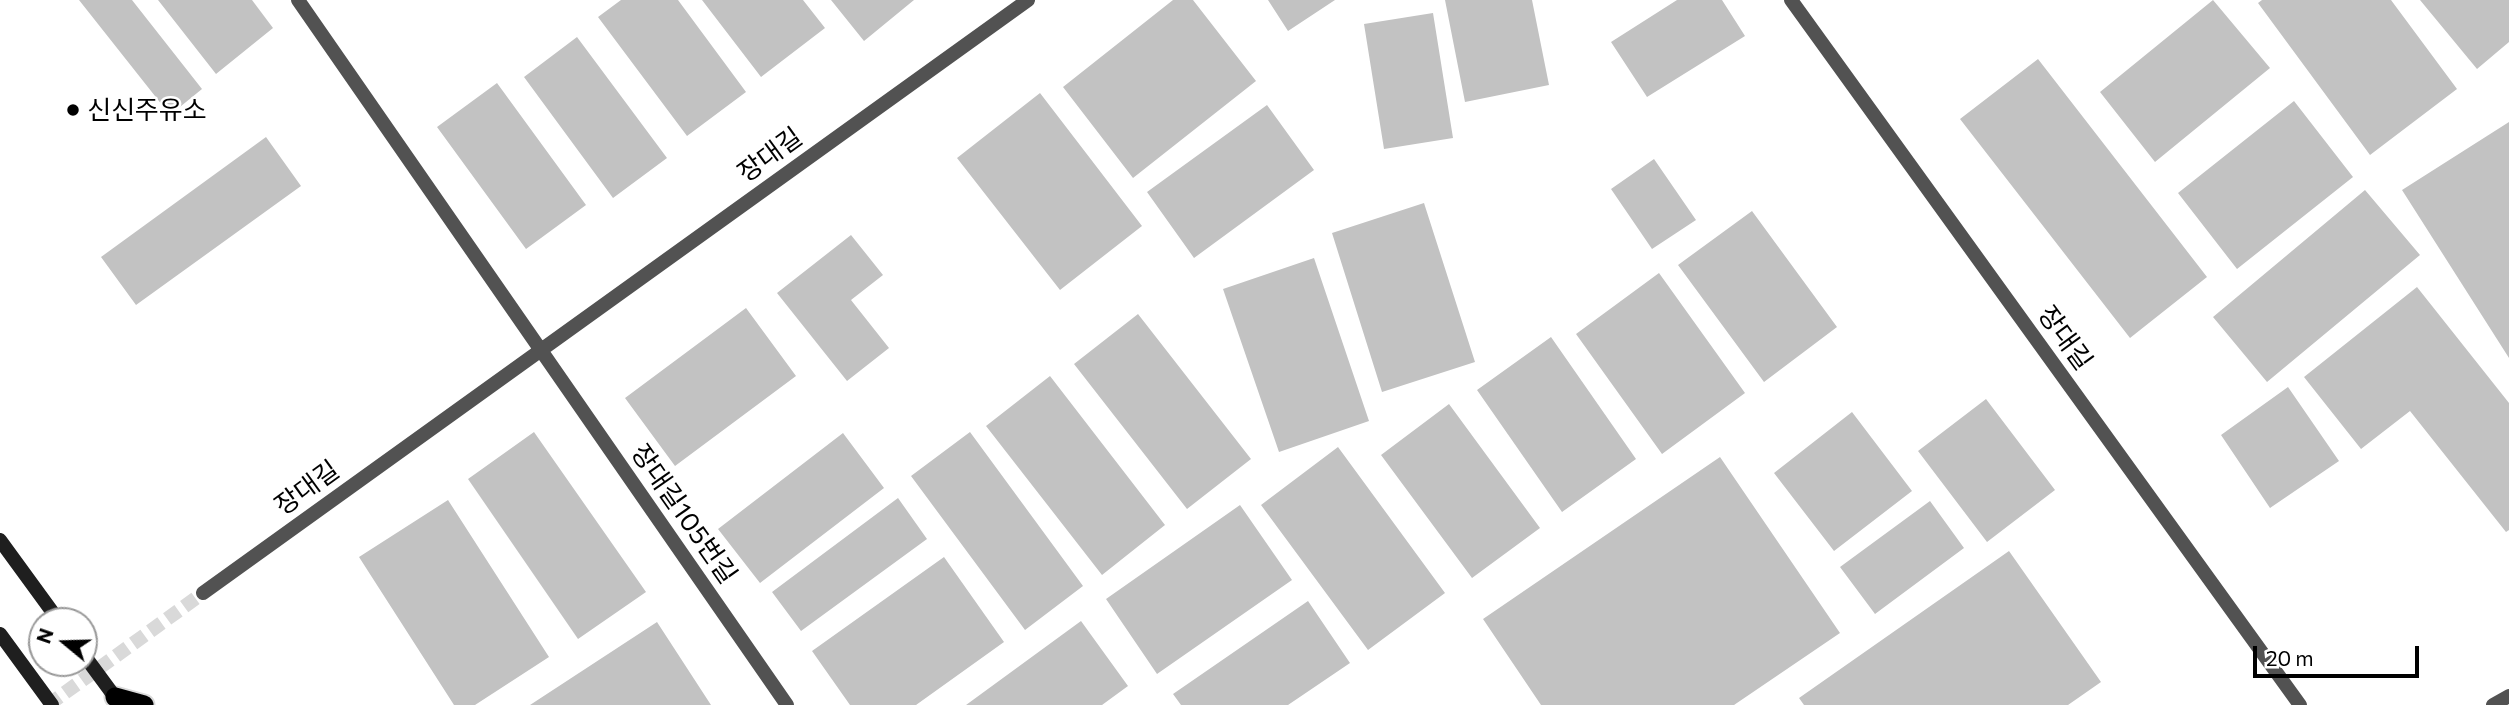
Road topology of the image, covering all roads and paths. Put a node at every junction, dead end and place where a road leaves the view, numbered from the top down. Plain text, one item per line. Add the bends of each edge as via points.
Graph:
1 (298, 0) edge
2 (1028, 0) edge
3 (1791, 0) edge
4 (541, 350) junction
5 (0, 540) edge
6 (203, 593) tunnel mouth
7 (49, 607) edge
8 (0, 634) edge
9 (98, 674) edge
10 (2509, 696) edge
11 (118, 701) edge
12 (52, 705) edge
13 (144, 705) edge
14 (787, 705) edge
15 (2300, 705) edge
16 (2493, 705) edge

1 - 4 street
2 - 4 street, 장대길
3 - 15 street, 장대길
4 - 6 street, 장대길
4 - 14 street, 장대길105번길
5 - 7 main road
8 - 12 main road
9 - 11 main road
10 - 16 street
11 - 13 highway

